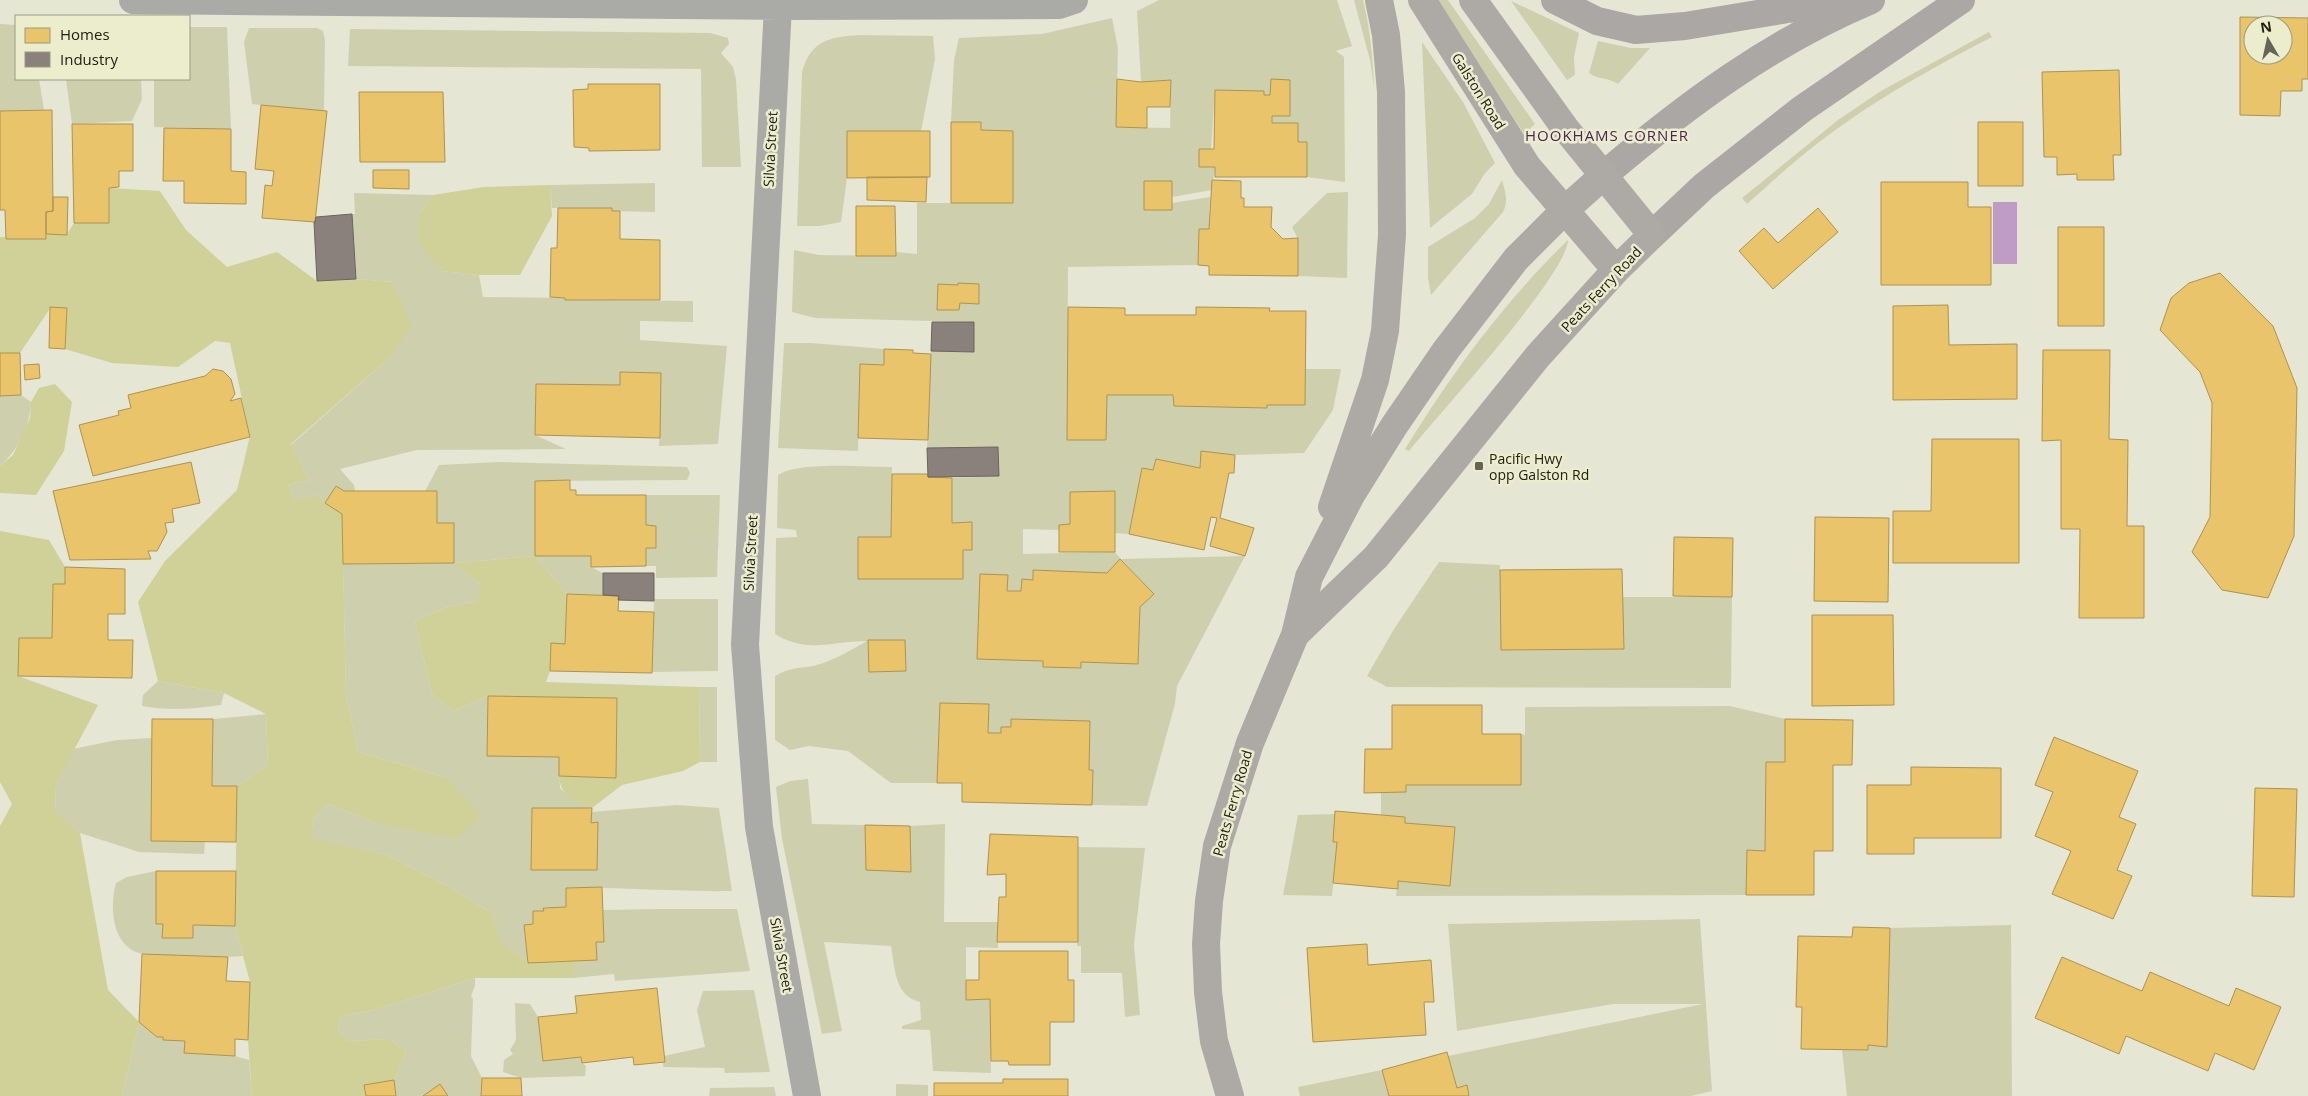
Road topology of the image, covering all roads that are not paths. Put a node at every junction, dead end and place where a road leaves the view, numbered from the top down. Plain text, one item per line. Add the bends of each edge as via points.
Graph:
1 (133, 0) edge
2 (1074, 0) edge
3 (1379, 0) edge
4 (1422, 0) edge
5 (1473, 0) edge
6 (1555, 0) edge
7 (1827, 0) edge
8 (1871, 0) edge
9 (1961, 0) edge
10 (778, 6) junction
11 (1604, 176) junction
12 (1565, 210) junction
13 (1652, 235) junction
14 (1616, 270) junction
15 (1309, 577) junction
16 (1295, 636) junction
17 (807, 1096) edge
18 (1230, 1096) edge

1 - 10 street
2 - 10 street via 1059,5
3 - 15 main road via 1391,92 1392,235 1385,331 1375,380
4 - 12 main road, Galston Road via 1527,166
5 - 11 main road via 1565,128
6 - 7 main road via 1597,22 1636,30 1685,26
8 - 11 main road, Peats Ferry Road via 1797,36 1751,63 1692,103
9 - 13 main road, Peats Ferry Road via 1802,109 1716,176
10 - 17 street, Silvia Street via 744,645 759,827
11 - 12 main road, Peats Ferry Road
11 - 13 main road
12 - 14 main road, Galston Road
12 - 15 main road, Peats Ferry Road via 1516,259 1446,350 1352,495
13 - 14 main road, Peats Ferry Road
14 - 16 main road, Peats Ferry Road via 1538,356 1376,557
15 - 16 main road, Peats Ferry Road
16 - 18 main road, Peats Ferry Road via 1247,751 1217,846 1209,901 1206,944 1208,992 1214,1041

